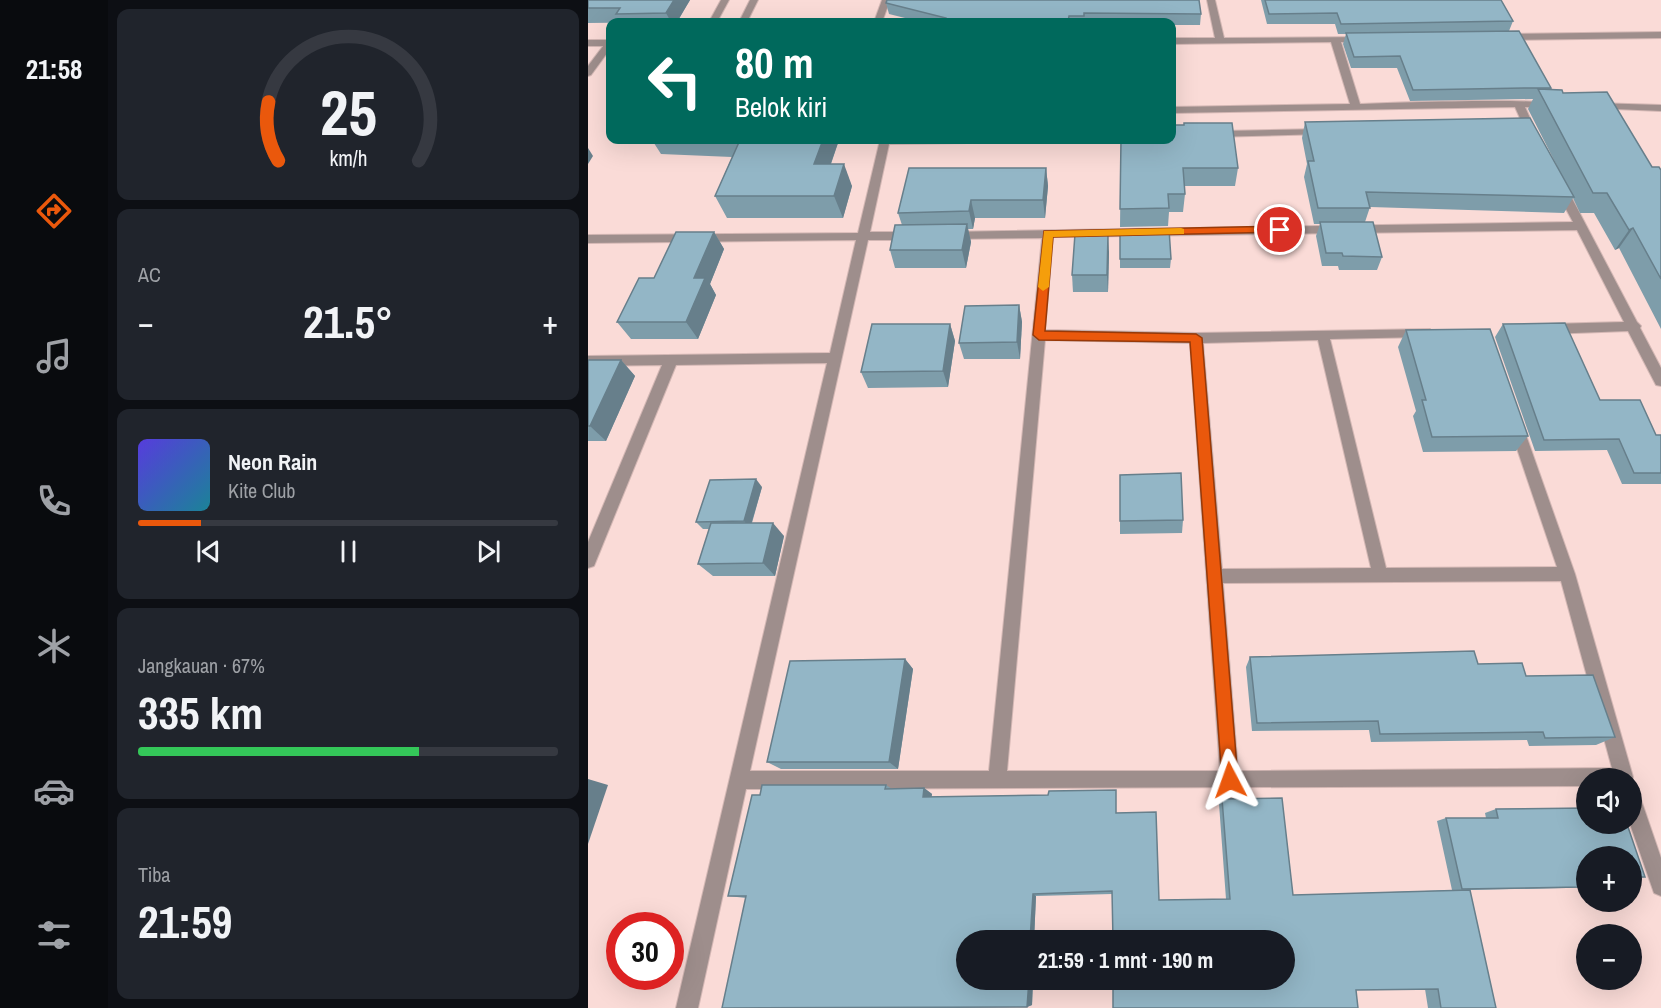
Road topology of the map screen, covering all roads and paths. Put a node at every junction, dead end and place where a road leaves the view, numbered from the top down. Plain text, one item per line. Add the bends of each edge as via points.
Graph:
1 (725, 0) edge
2 (754, 0) edge
3 (886, 0) edge
4 (1211, 0) edge
5 (715, 18) edge
6 (745, 18) edge
7 (879, 18) edge
8 (1661, 35) edge
9 (1487, 37) edge
10 (1335, 39) junction
11 (1370, 39) edge
12 (1220, 40) junction
13 (1176, 41) edge
14 (588, 43) edge
15 (606, 44) edge
16 (606, 49) edge
17 (588, 73) edge
18 (1520, 104) junction
19 (1356, 107) junction
20 (1660, 109) edge
21 (1176, 110) edge
22 (1338, 132) edge
23 (1176, 135) edge
24 (884, 144) edge
25 (1539, 147) edge
26 (1555, 177) edge
27 (1581, 225) junction
28 (1048, 233) junction
29 (863, 236) junction
30 (588, 239) edge
31 (1635, 326) junction
32 (1530, 330) edge
33 (1438, 332) edge
34 (1039, 335) junction
35 (1323, 335) junction
36 (1196, 338) junction
37 (836, 358) junction
38 (671, 360) junction
39 (588, 361) edge
40 (1661, 381) edge
41 (1510, 408) edge
42 (588, 561) edge
43 (1380, 574) junction
44 (1567, 574) junction
45 (1215, 576) junction
46 (1621, 768) edge
47 (1576, 778) edge
48 (740, 780) junction
49 (997, 780) junction
50 (1230, 780) junction
51 (1642, 830) edge
52 (1661, 886) edge
53 (687, 1008) edge

1 - 5 street
2 - 6 street
3 - 7 street
4 - 12 street
8 - 9 street
10 - 11 street
10 - 12 street
10 - 19 street
12 - 13 street
14 - 15 street
16 - 17 street
18 - 19 street
18 - 20 street
18 - 25 street via 1522,128
19 - 21 street
22 - 23 street
24 - 29 street
26 - 27 street
27 - 28 street
27 - 31 street
28 - 29 street
28 - 34 street
29 - 30 street
29 - 37 street
31 - 32 street
31 - 40 street
33 - 35 street
34 - 36 street
34 - 49 street
35 - 36 street
35 - 43 street
36 - 45 street
37 - 38 street
37 - 48 street
38 - 39 street
38 - 42 street
41 - 44 street
43 - 44 street
43 - 45 street
44 - 46 street
45 - 50 street
47 - 50 street
48 - 49 street
48 - 53 street
49 - 50 street
51 - 52 street

